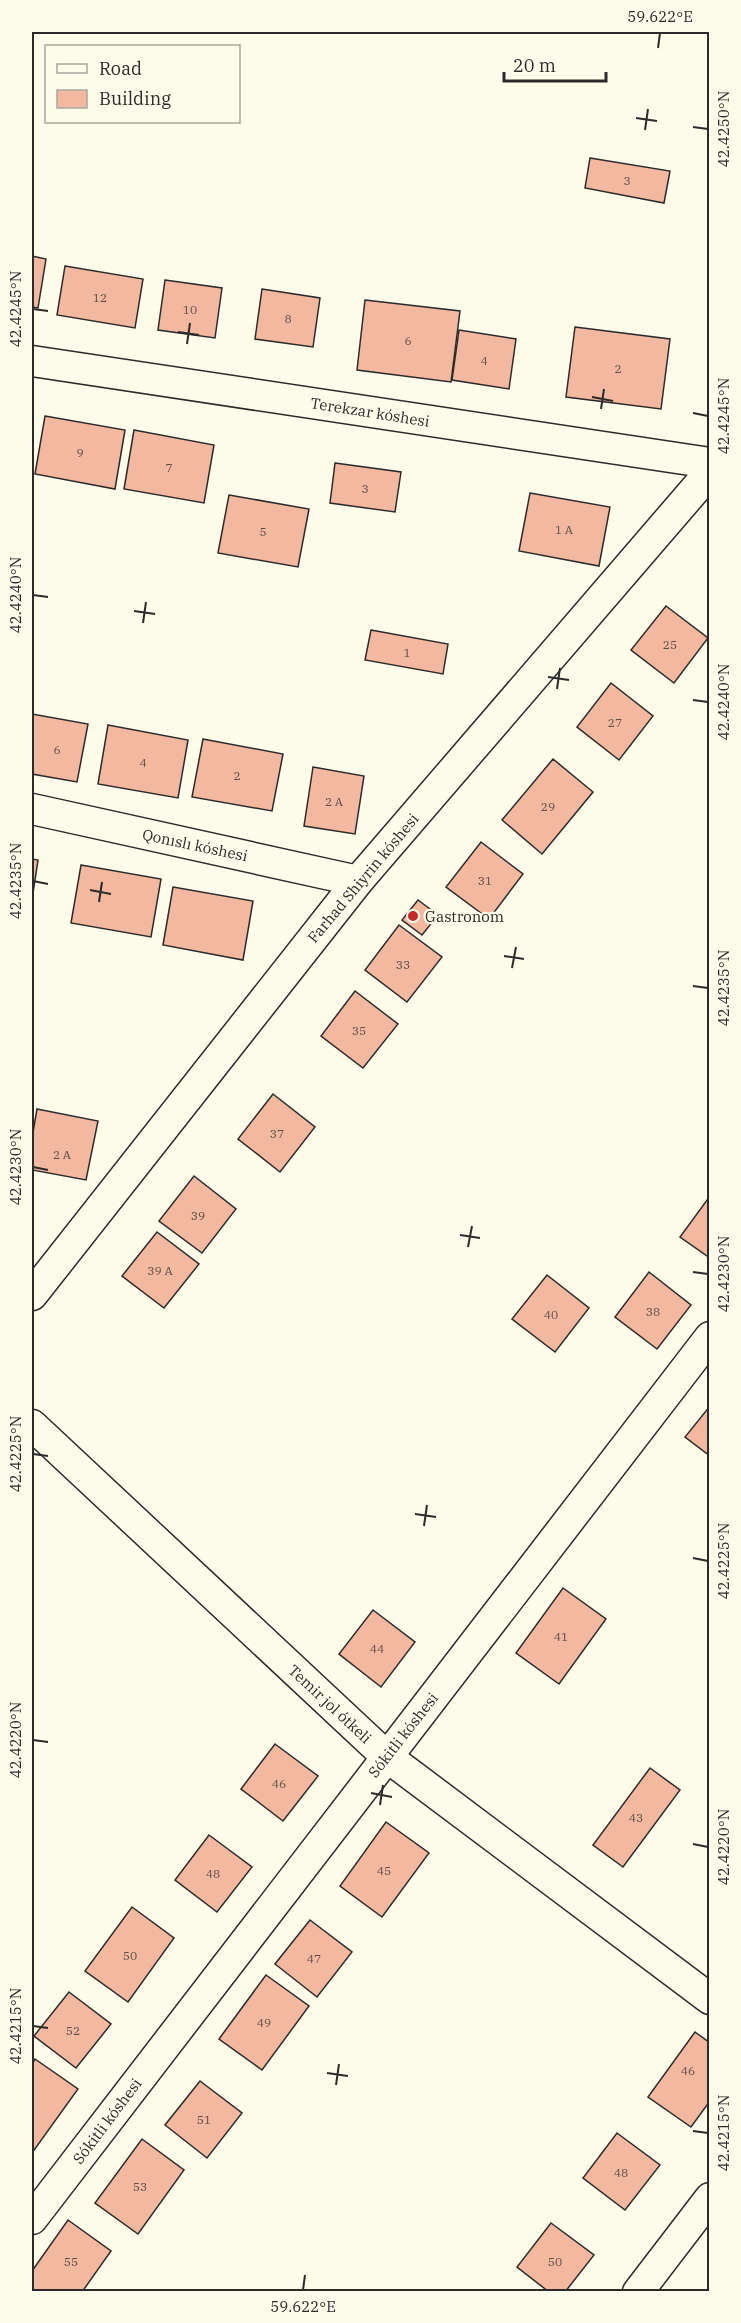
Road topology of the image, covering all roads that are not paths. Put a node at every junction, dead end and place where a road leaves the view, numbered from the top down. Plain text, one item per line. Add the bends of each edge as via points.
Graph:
1 (32, 361) edge
2 (710, 463) edge
3 (710, 472) edge
4 (32, 810) edge
5 (358, 881) junction
6 (45, 1258) edge
7 (32, 1295) edge
8 (710, 1337) edge
9 (32, 1425) edge
10 (386, 1756) junction
11 (710, 1999) edge
12 (710, 2198) edge
13 (32, 2220) edge
14 (638, 2292) edge

1 - 2 street, Terekzar kóshesi
3 - 5 street, Farhad Shiyrin kóshesi
4 - 5 street, Qonıslı kóshesi
5 - 6 street, Farhad Shiyrin kóshesi
6 - 7 street, Farhad Shiyrin kóshesi
8 - 10 street, Sókitli kóshesi
9 - 10 street, Temir jol ótkeli
10 - 11 street, Temir jol ótkeli
10 - 13 street, Sókitli kóshesi
12 - 14 street

